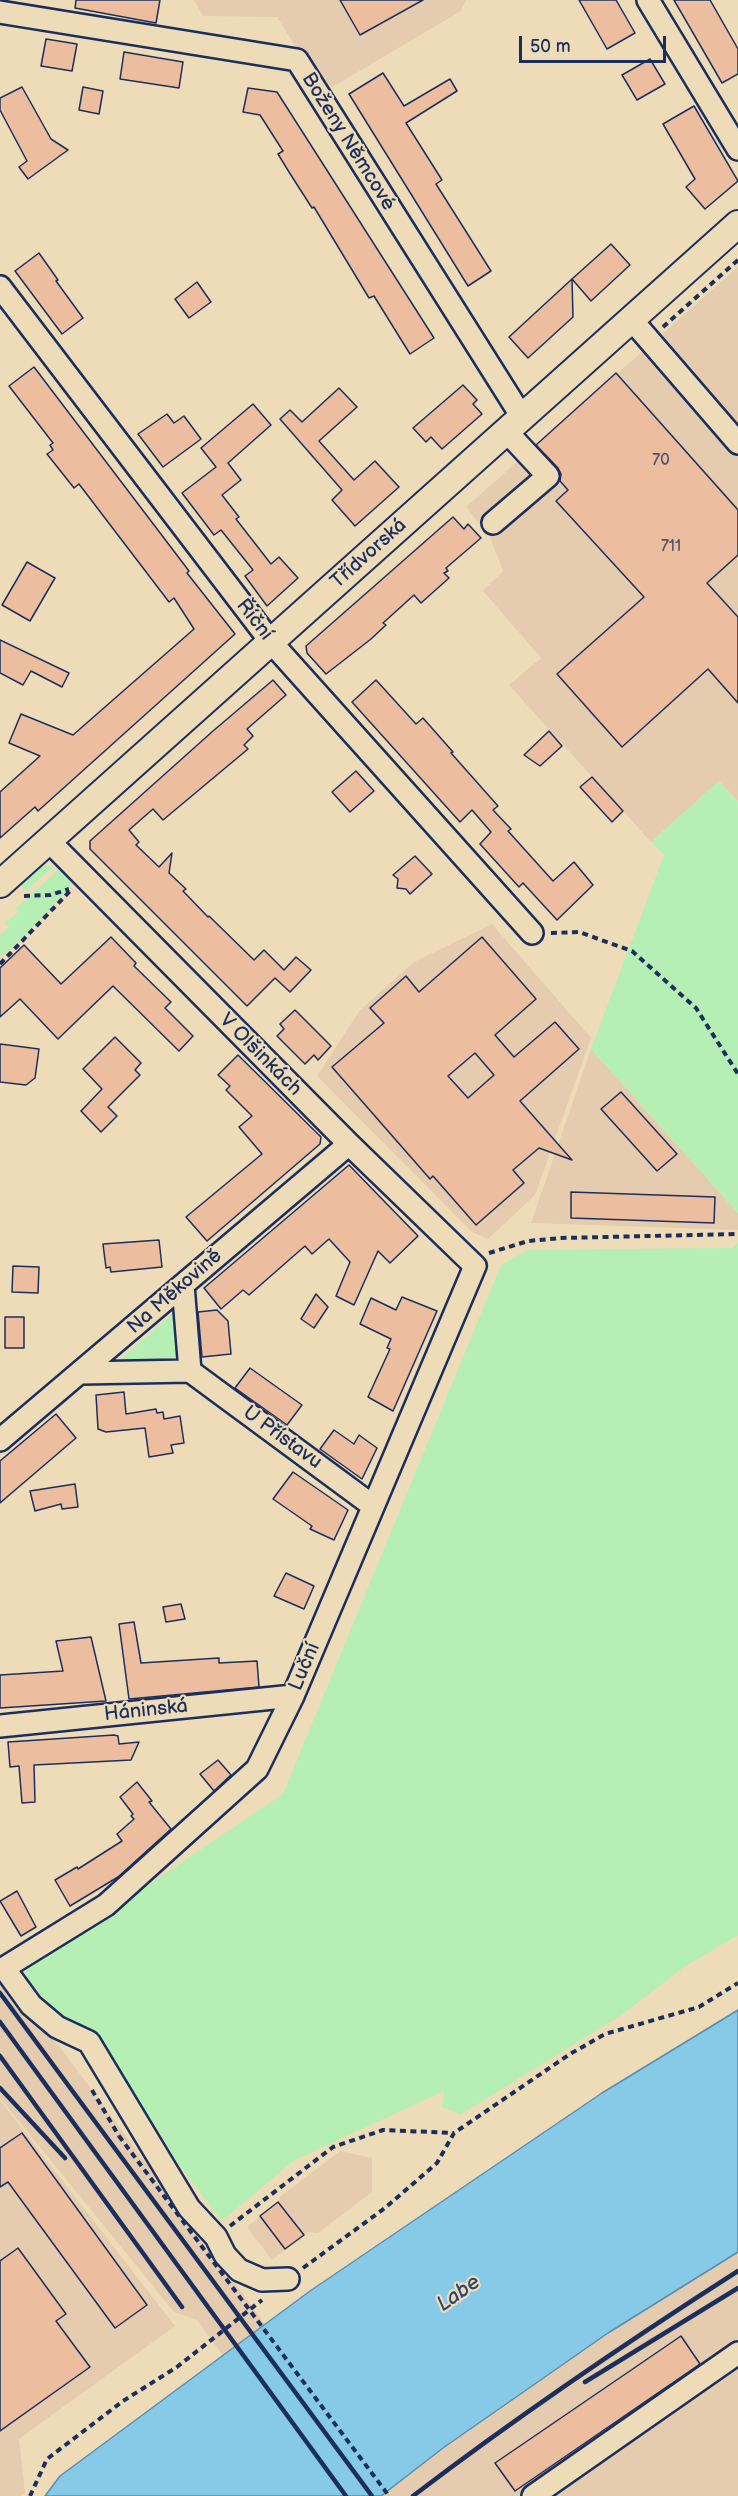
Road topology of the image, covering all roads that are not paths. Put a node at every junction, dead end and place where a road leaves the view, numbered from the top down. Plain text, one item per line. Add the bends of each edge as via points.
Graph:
1 (648, 0) edge
2 (0, 12) edge
3 (738, 149) edge
4 (738, 224) edge
5 (0, 286) edge
6 (631, 319) junction
7 (514, 424) junction
8 (738, 443) edge
9 (493, 523) dead end
10 (271, 642) junction
11 (49, 841) junction
12 (0, 884) edge
13 (532, 933) road end
14 (349, 1143) junction
15 (475, 1266) joint
16 (183, 1285) junction
17 (190, 1371) junction
18 (81, 1373) junction
19 (0, 1440) edge
20 (373, 1506) junction
21 (293, 1696) junction
22 (0, 1726) edge
23 (288, 2280) road end
24 (738, 2353) edge
25 (533, 2496) edge

1 - 3 street
2 - 7 street, Boženy Němcové via 297,60
4 - 6 main road, Třídvorská
5 - 10 street, Říční
6 - 7 main road, Třídvorská
6 - 8 street
7 - 9 street, Boženy Němcové via 548,476
7 - 10 main road, Třídvorská
10 - 11 main road, Třídvorská
10 - 13 street, Říční
11 - 12 main road, Třídvorská
11 - 14 street, V Olšinkách
14 - 15 street, V Olšinkách
14 - 16 street, Na Měkovině
15 - 20 street, Luční
16 - 17 street
16 - 18 street, Na Měkovině
17 - 18 street
17 - 20 street, U Přístavu
18 - 19 street, Na Měkovině
20 - 21 street, Luční
21 - 22 street, Háninská
21 - 23 street, Luční via 257,1769 106,1905 4,1968 31,2005 57,2027 89,2042 189,2208 216,2237 225,2255 240,2270 262,2280
24 - 25 street

